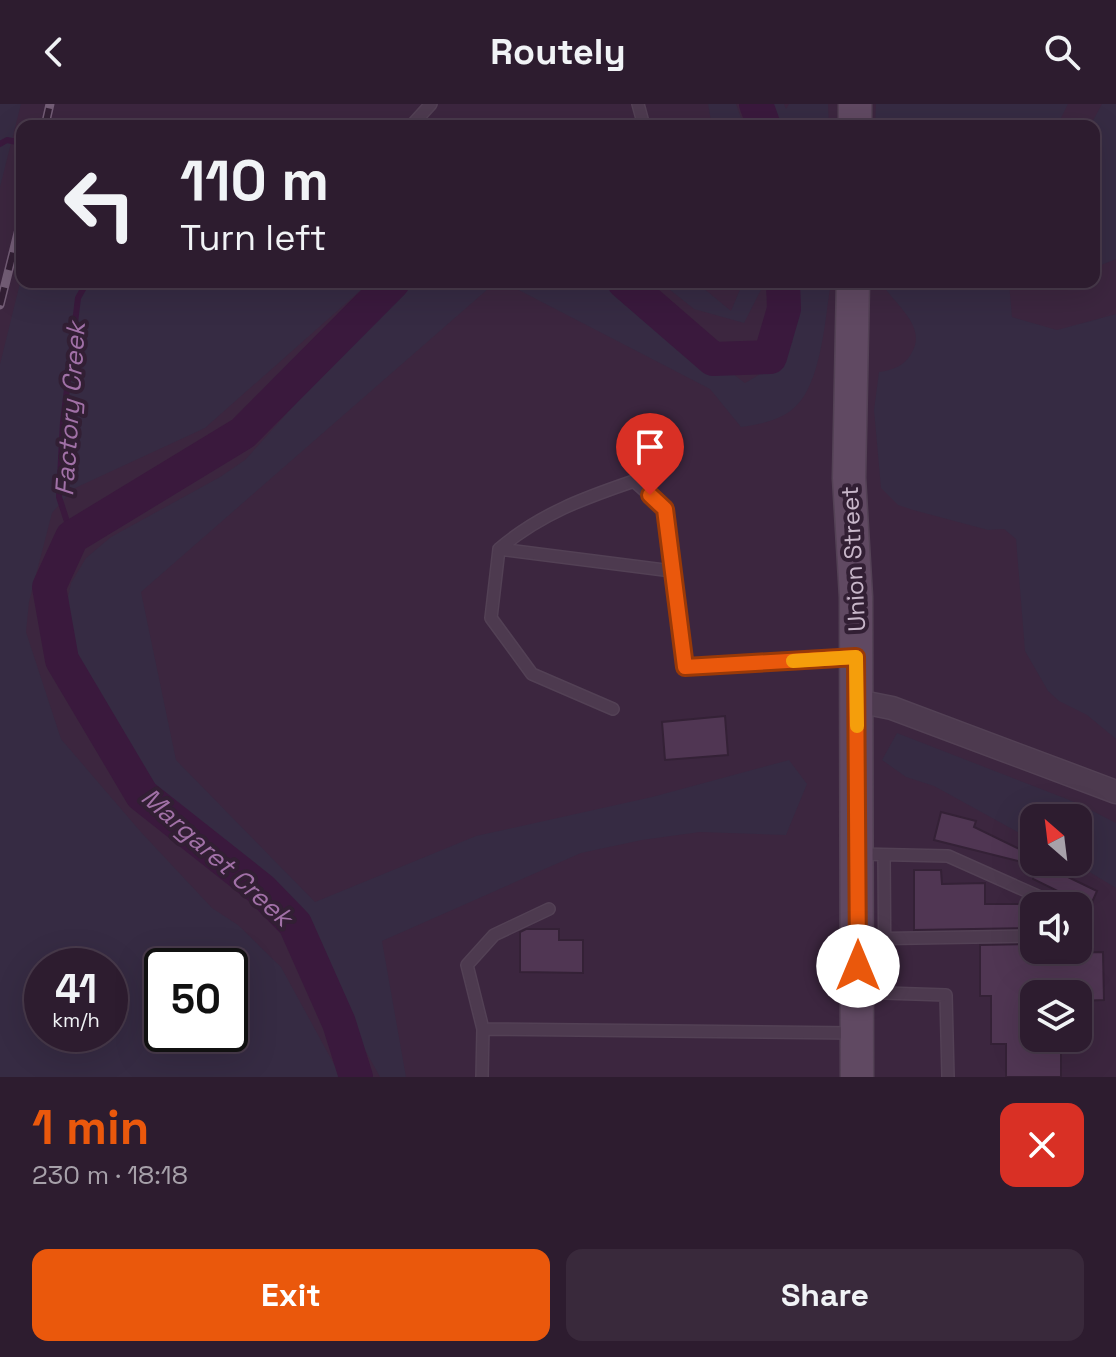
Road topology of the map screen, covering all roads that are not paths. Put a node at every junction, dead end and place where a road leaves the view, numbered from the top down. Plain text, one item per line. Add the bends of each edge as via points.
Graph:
1 (431, 104) edge
2 (416, 120) edge
3 (853, 288) edge
4 (499, 549) junction
5 (672, 571) junction
6 (856, 657) junction
7 (857, 701) junction
8 (613, 709) dead end
9 (1116, 792) edge
10 (871, 854) junction
11 (1029, 892) edge
12 (549, 909) dead end
13 (1020, 936) edge
14 (871, 939) junction
15 (871, 993) junction
16 (483, 1029) junction
17 (858, 1033) junction
18 (482, 1077) edge
19 (857, 1077) edge
20 (948, 1077) edge

1 - 2 lane
3 - 6 main road, Union Street via 849,478
4 - 5 lane
4 - 5 lane via 523,529 579,499 634,481 665,509
4 - 8 lane via 491,618 532,674
5 - 6 lane via 685,667
6 - 7 main road, Union Street
7 - 9 street via 892,708
7 - 10 main road, Union Street
10 - 11 lane via 948,856
10 - 14 main road, Union Street
12 - 16 lane via 494,935 467,965
13 - 14 lane
14 - 15 main road, Union Street
15 - 17 main road, Union Street
15 - 20 lane via 946,995
16 - 17 lane
16 - 18 lane
17 - 19 main road, Union Street

